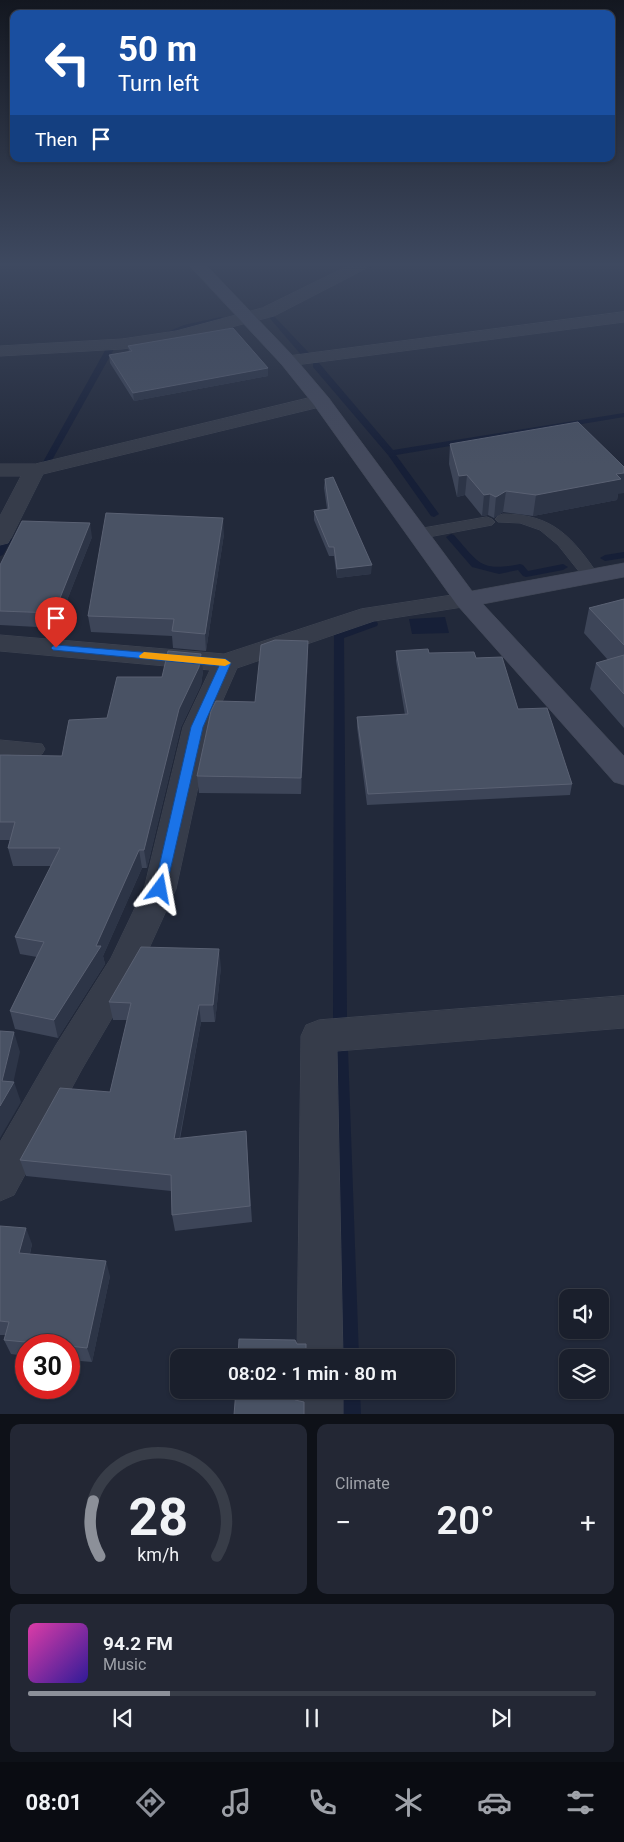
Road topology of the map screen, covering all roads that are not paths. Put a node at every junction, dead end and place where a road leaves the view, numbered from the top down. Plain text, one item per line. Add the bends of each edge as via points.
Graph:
1 (192, 332) edge
2 (260, 332) edge
3 (512, 332) edge
4 (0, 351) edge
5 (288, 362) junction
6 (321, 401) junction
7 (0, 470) edge
8 (35, 470) junction
9 (503, 519) dead end
10 (487, 522) dead end
11 (418, 534) junction
12 (0, 538) edge
13 (624, 570) edge
14 (591, 576) junction
15 (466, 600) junction
16 (0, 643) edge
17 (226, 663) junction
18 (0, 747) edge
19 (35, 750) dead end
20 (624, 775) edge
21 (624, 1012) edge
22 (0, 1181) edge
23 (320, 1349) edge
24 (320, 1399) edge
25 (320, 1414) edge

1 - 4 street via 148,341
2 - 5 street
3 - 5 street
5 - 6 street
6 - 8 street
6 - 11 street
7 - 8 street
8 - 12 street
9 - 14 lane via 539,522 552,530
10 - 11 lane
11 - 15 street
13 - 14 street
14 - 15 street
15 - 17 street via 370,614
15 - 20 street
16 - 17 street
17 - 22 street via 197,727 160,889 124,967
18 - 19 lane
21 - 23 street via 319,1036
24 - 25 street

